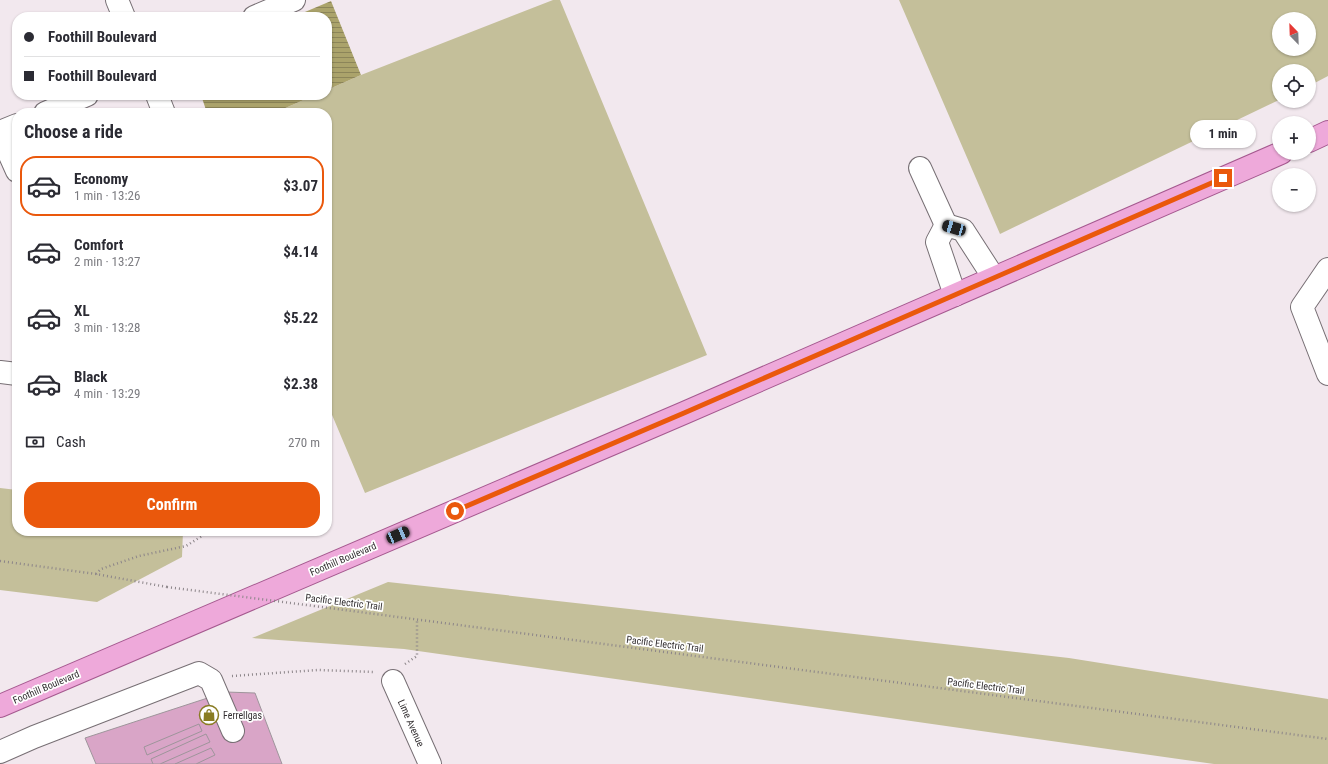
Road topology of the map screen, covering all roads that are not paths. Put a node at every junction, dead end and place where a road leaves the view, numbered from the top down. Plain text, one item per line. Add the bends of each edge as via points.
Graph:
1 (117, 0) edge
2 (282, 2) edge
3 (122, 12) edge
4 (263, 12) edge
5 (75, 100) edge
6 (57, 108) edge
7 (12, 127) edge
8 (1328, 132) edge
9 (0, 133) edge
10 (1316, 138) edge
11 (1272, 157) edge
12 (12, 160) edge
13 (920, 168) dead end
14 (946, 225) junction
15 (1328, 269) edge
16 (994, 278) junction
17 (956, 295) junction
18 (0, 372) edge
19 (12, 373) edge
20 (1328, 374) edge
21 (393, 681) dead end
22 (0, 706) edge
23 (233, 731) dead end
24 (0, 752) edge
25 (430, 764) edge

1 - 3 street
2 - 4 street
5 - 6 street
7 - 9 street
8 - 10 main road
9 - 12 street
11 - 16 main road, Foothill Boulevard
13 - 14 street
14 - 16 street via 963,230
14 - 17 street via 937,242
15 - 20 street via 1302,307
16 - 17 main road, Foothill Boulevard
17 - 22 main road, Foothill Boulevard
18 - 19 street
21 - 25 street, Lime Avenue
23 - 24 street via 211,680 199,673

